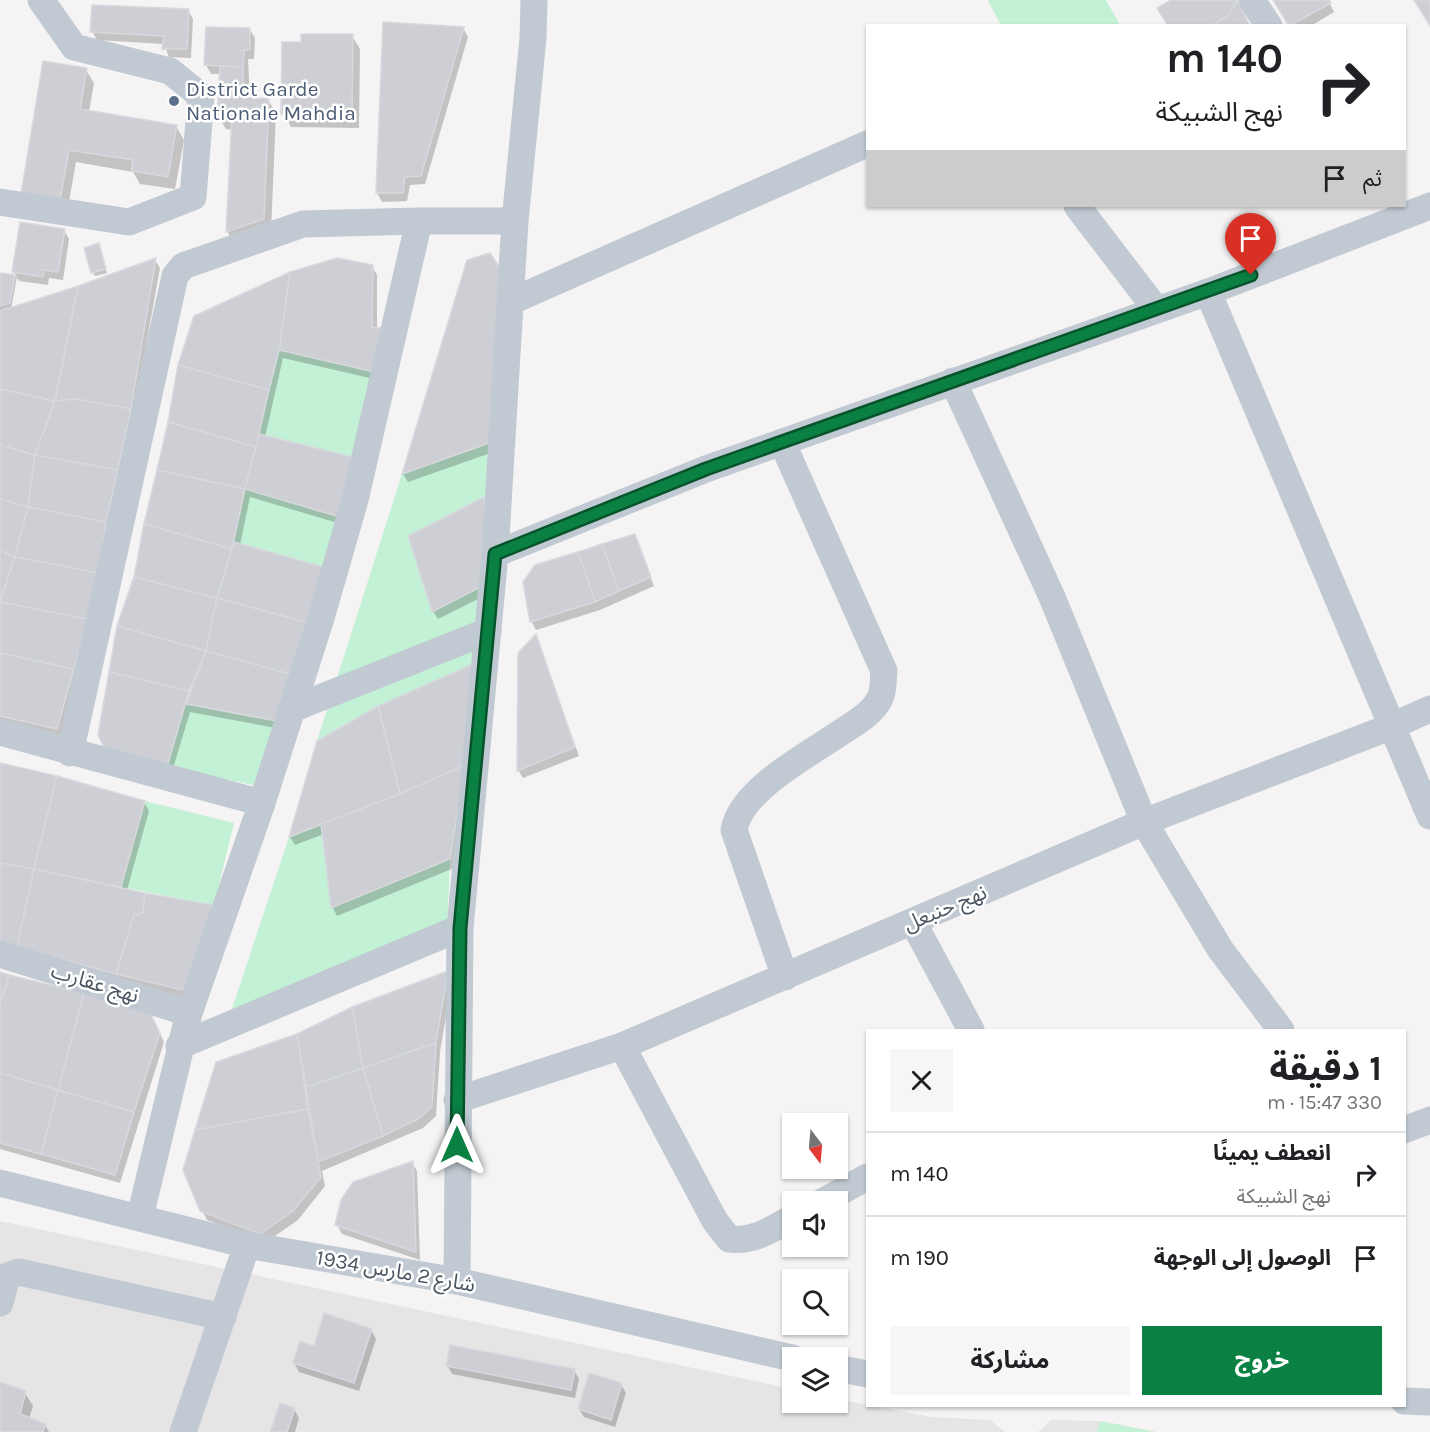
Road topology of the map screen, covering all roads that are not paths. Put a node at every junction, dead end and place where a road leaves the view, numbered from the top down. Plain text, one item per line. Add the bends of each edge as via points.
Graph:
1 (41, 0) edge
2 (534, 0) edge
3 (1252, 0) edge
4 (1268, 24) edge
5 (866, 144) edge
6 (0, 202) edge
7 (1421, 206) edge
8 (1078, 207) edge
9 (419, 221) junction
10 (515, 221) junction
11 (1208, 292) junction
12 (512, 301) junction
13 (1156, 309) junction
14 (952, 381) junction
15 (782, 442) junction
16 (495, 554) junction
17 (488, 631) junction
18 (292, 709) junction
19 (1430, 709) edge
20 (1390, 727) junction
21 (0, 732) edge
22 (70, 753) junction
23 (262, 803) junction
24 (1430, 816) edge
25 (1144, 822) junction
26 (913, 922) junction
27 (460, 928) junction
28 (0, 954) edge
29 (785, 977) junction
30 (189, 1013) junction
31 (970, 1029) edge
32 (1280, 1029) edge
33 (179, 1046) junction
34 (622, 1046) junction
35 (457, 1100) junction
36 (1430, 1120) edge
37 (1406, 1129) edge
38 (866, 1178) edge
39 (0, 1183) edge
40 (842, 1191) edge
41 (140, 1217) junction
42 (782, 1223) edge
43 (247, 1245) junction
44 (457, 1281) junction
45 (0, 1303) edge
46 (223, 1317) junction
47 (782, 1356) edge
48 (848, 1370) edge
49 (866, 1374) edge
50 (1406, 1401) edge
51 (1430, 1402) edge
52 (183, 1432) edge

1 - 6 street via 74,47 170,71 201,96 194,197 129,222
2 - 10 street
3 - 4 street
5 - 12 street
7 - 11 street
8 - 13 street
9 - 10 street
9 - 18 street via 360,484
9 - 22 street via 303,224 183,266 175,276
10 - 12 street
11 - 13 street
11 - 20 street
12 - 16 street
13 - 14 street
14 - 15 street
14 - 25 street via 1052,597
15 - 16 street
15 - 29 street via 884,670 881,697 869,714 767,784 736,819 734,830
16 - 17 street
17 - 18 street
17 - 27 street
18 - 23 street
19 - 20 street, نهج حنبعل
20 - 24 street
20 - 25 street, نهج حنبعل
21 - 22 street
22 - 23 street
23 - 30 street
25 - 26 street, نهج حنبعل
25 - 32 street via 1220,949
26 - 29 street, نهج حنبعل
26 - 31 street
27 - 33 street
27 - 35 street
28 - 30 street, نهج عقارب
29 - 34 street, نهج حنبعل
30 - 33 street
33 - 41 street
34 - 35 street, نهج حنبعل
34 - 42 street via 715,1221 729,1239 745,1241
35 - 44 street
36 - 37 street
38 - 40 street
39 - 41 street, شارع 2 مارس 1934
41 - 43 street, شارع 2 مارس 1934
43 - 44 street, شارع 2 مارس 1934
43 - 46 street
44 - 47 street, شارع 2 مارس 1934
45 - 46 street via 7,1276 19,1272
46 - 52 street
48 - 49 street
50 - 51 street

